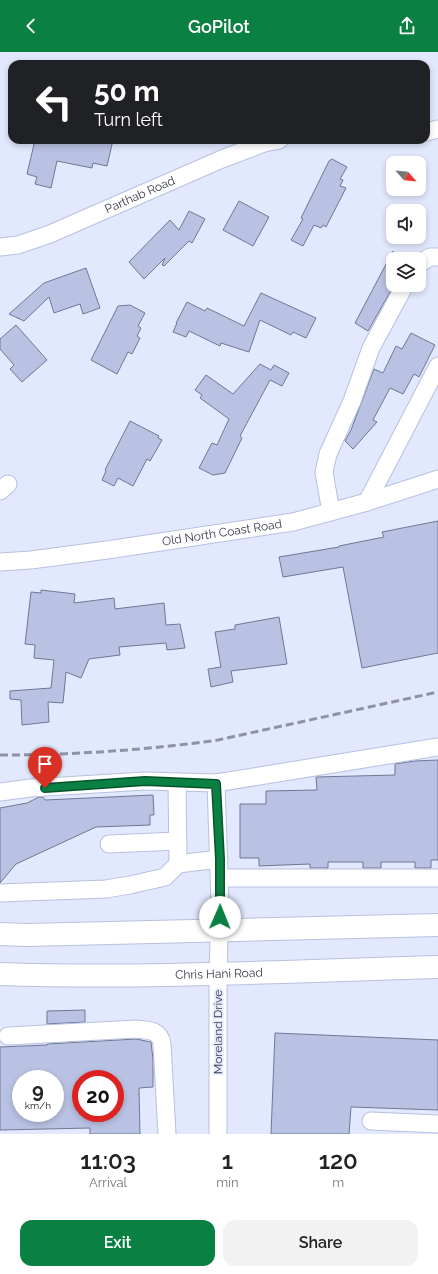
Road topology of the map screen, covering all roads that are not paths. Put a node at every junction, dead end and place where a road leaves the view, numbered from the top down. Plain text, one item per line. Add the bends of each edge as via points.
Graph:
1 (261, 144) edge
2 (0, 247) edge
3 (438, 257) edge
4 (426, 260) edge
5 (401, 292) edge
6 (438, 366) edge
7 (438, 479) edge
8 (367, 502) junction
9 (331, 512) junction
10 (0, 562) edge
11 (438, 747) edge
12 (177, 782) junction
13 (216, 784) junction
14 (0, 792) edge
15 (178, 841) junction
16 (109, 844) dead end
17 (220, 859) junction
18 (178, 864) junction
19 (220, 878) junction
20 (438, 878) edge
21 (0, 893) edge
22 (438, 925) edge
23 (219, 930) junction
24 (0, 934) edge
25 (438, 967) edge
26 (0, 974) edge
27 (218, 974) junction
28 (8, 1036) dead end
29 (371, 1121) dead end
30 (438, 1124) edge
31 (167, 1134) edge
32 (218, 1134) edge

1 - 2 street, Parthab Road via 50,234 18,245
3 - 4 street
5 - 9 street via 374,342 352,401 328,454 324,472
6 - 8 street
7 - 8 street, Old North Coast Road
8 - 9 street, Old North Coast Road
9 - 10 street, Old North Coast Road via 293,522 107,550
11 - 13 street
12 - 13 street
12 - 14 street via 145,781
12 - 15 street
13 - 17 street, Moreland Drive
15 - 16 street
15 - 18 street
17 - 18 street
17 - 19 street, Moreland Drive
18 - 21 street via 165,876 130,885
19 - 20 street
19 - 23 street, Moreland Drive
22 - 23 main road
23 - 24 main road
23 - 27 street, Moreland Drive
25 - 27 main road, Chris Hani Road
26 - 27 main road, Chris Hani Road
27 - 32 street, Moreland Drive
28 - 31 street via 136,1030 155,1032 162,1044
29 - 30 street

